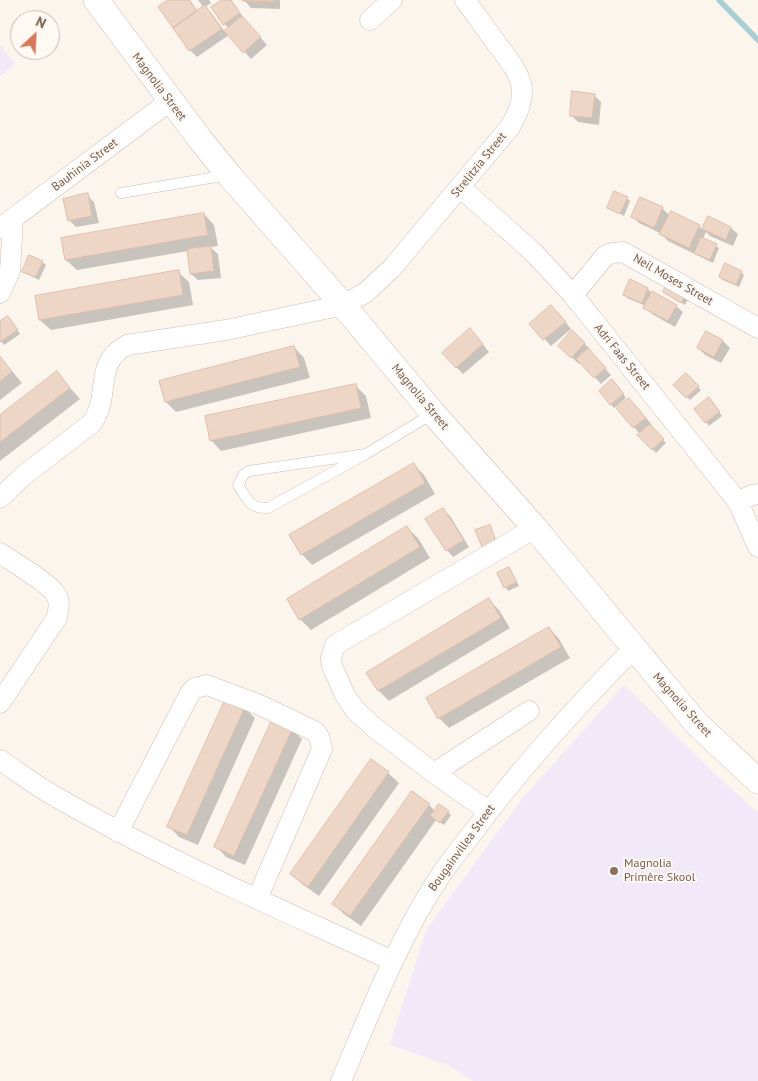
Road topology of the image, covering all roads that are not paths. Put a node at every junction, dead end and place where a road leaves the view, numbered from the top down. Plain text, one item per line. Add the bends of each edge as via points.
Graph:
1 (96, 0) edge
2 (392, 0) edge
3 (465, 0) edge
4 (370, 20) dead end
5 (170, 101) junction
6 (230, 175) junction
7 (460, 188) junction
8 (121, 193) dead end
9 (6, 224) edge
10 (0, 293) edge
11 (573, 295) junction
12 (343, 305) junction
13 (758, 328) edge
14 (433, 413) junction
15 (366, 454) junction
16 (758, 494) edge
17 (0, 498) edge
18 (738, 502) junction
19 (535, 528) junction
20 (758, 547) edge
21 (0, 553) edge
22 (633, 648) junction
23 (0, 703) edge
24 (529, 712) dead end
25 (0, 760) edge
26 (434, 774) junction
27 (758, 781) edge
28 (488, 811) junction
29 (118, 832) junction
30 (257, 899) junction
31 (393, 961) junction
32 (341, 1081) edge

1 - 5 street, Magnolia Street
2 - 4 street
3 - 7 street, Strelitzia Street via 518,73 522,95 521,105 510,127
5 - 6 street, Magnolia Street
5 - 9 street, Bauhinia Street
6 - 8 lane
6 - 12 street, Magnolia Street
7 - 11 street, Adri Faas Street via 533,252
7 - 12 street, Strelitzia Street via 380,281
9 - 10 street via 10,271
11 - 13 street, Neil Moses Street via 605,256 623,252
11 - 18 street, Adri Faas Street
12 - 14 street, Magnolia Street
12 - 17 street, Strelitzia Street via 226,330 127,345 118,350 107,364 101,406 92,423 22,476
14 - 15 lane
14 - 19 street, Magnolia Street
15 - 15 lane via 268,508 251,505 238,484 249,471
16 - 18 street
18 - 20 street, Adri Faas Street
19 - 22 street, Magnolia Street
19 - 26 street via 335,645 332,666 355,710
21 - 23 street via 48,586 59,603 56,619
22 - 27 street, Magnolia Street via 697,724
22 - 28 street, Bougainvillea Street via 593,689
24 - 26 street
25 - 29 street via 49,793
26 - 28 street
28 - 31 street, Bougainvillea Street via 442,874
29 - 30 street
29 - 30 street via 195,688 208,685 316,732 322,749
30 - 31 street
31 - 32 street, Bougainvillea Street

